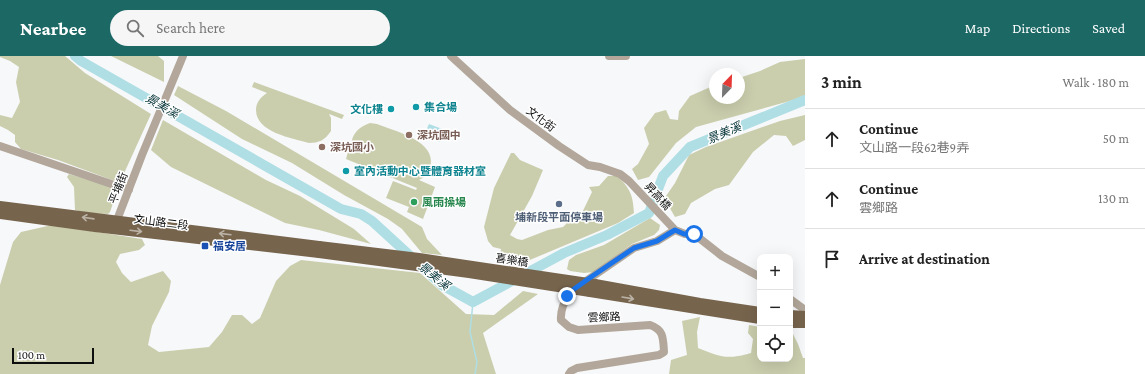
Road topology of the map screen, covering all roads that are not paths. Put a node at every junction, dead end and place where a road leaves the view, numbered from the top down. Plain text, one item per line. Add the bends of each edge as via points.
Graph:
1 (183, 56) edge
2 (450, 56) edge
3 (610, 56) edge
4 (626, 56) edge
5 (0, 146) edge
6 (629, 181) joint
7 (129, 190) junction
8 (0, 206) edge
9 (0, 214) edge
10 (116, 225) junction
11 (673, 228) junction
12 (319, 250) joint
13 (757, 275) edge
14 (793, 301) edge
15 (699, 306) junction
16 (805, 310) edge
17 (757, 312) edge
18 (793, 315) edge
19 (805, 316) edge
20 (757, 319) edge
21 (793, 323) edge
22 (805, 324) edge
23 (569, 374) edge

1 - 7 street, 平埔街
2 - 6 street, 文化街 via 510,110 559,146 585,163 620,174
3 - 4 street
5 - 7 street
6 - 11 street, 昇高橋
7 - 10 street, 平埔街
10 -> 8 main road, 文山路二段
9 - 10 main road, 文山路二段
10 - 12 main road, 文山路二段
11 - 13 street via 684,234 694,234 722,256
11 - 23 street, 雲鄉路 via 657,241 634,248 570,292 560,314 561,320 578,330 650,325 657,327 662,335 664,352 659,355 577,368
12 - 15 main road, 喜樂橋, bridge
14 - 16 street
15 - 17 main road
15 - 20 main road
18 - 19 main road
21 - 22 main road

